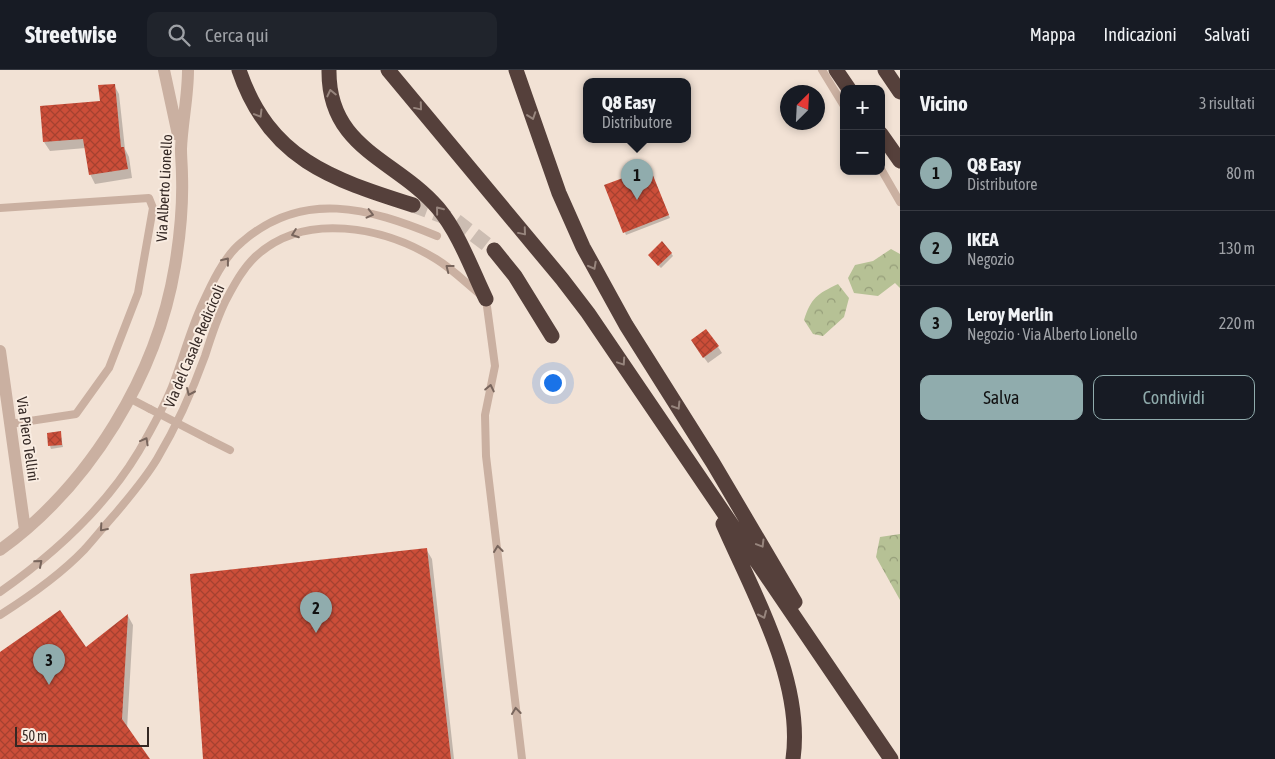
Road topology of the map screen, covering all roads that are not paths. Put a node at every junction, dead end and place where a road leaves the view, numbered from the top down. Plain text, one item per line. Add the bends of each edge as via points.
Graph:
1 (164, 70) edge
2 (188, 70) edge
3 (239, 70) edge
4 (329, 70) edge
5 (388, 70) edge
6 (516, 70) edge
7 (822, 70) edge
8 (836, 70) edge
9 (885, 70) edge
10 (846, 85) edge
11 (900, 92) edge
12 (840, 99) edge
13 (885, 139) edge
14 (181, 150) junction
15 (900, 160) edge
16 (884, 175) edge
17 (900, 202) edge
18 (413, 205) tunnel mouth
19 (0, 208) edge
20 (436, 236) dead end
21 (494, 250) tunnel mouth
22 (486, 299) junction
23 (552, 336) dead end
24 (0, 351) edge
25 (129, 398) junction
26 (10, 424) junction
27 (230, 450) dead end
28 (708, 491) junction
29 (25, 530) junction
30 (0, 550) edge
31 (0, 592) edge
32 (0, 615) edge
33 (522, 759) edge
34 (793, 759) edge
35 (892, 759) edge

1 - 14 street
2 - 14 street, Via Alberto Lionello
3 -> 18 highway via 262,120 293,152 364,190
22 -> 4 highway via 457,238 439,209 420,190 368,152 345,126 330,91
5 -> 28 highway via 562,279
6 -> 35 highway via 559,193 594,269
7 - 12 lane
8 - 10 highway
9 - 11 highway
13 - 15 highway
14 - 25 street, Via Alberto Lionello via 182,212 170,294 154,343
16 - 17 lane
19 - 26 lane via 149,198 153,208 138,292 109,368 76,414
31 -> 20 lane via 36,567 81,525 125,473 172,387 201,308 221,268 240,242 267,224 296,212 317,208 366,213
21 - 23 highway via 515,276
22 -> 32 lane, Via del Casale Redicicoli via 445,264 421,250 368,232 330,228 310,230 291,235 260,253 227,298 193,386 148,474 83,551 40,588
33 -> 22 lane via 484,432 495,366
24 - 26 street, Via Piero Tellini
25 - 27 lane, bridge
25 - 29 street, Via Alberto Lionello via 98,449 63,493
26 - 29 street, Via Piero Tellini
28 -> 34 highway via 775,642 792,707
28 - 35 highway
29 - 30 street, Via Alberto Lionello

